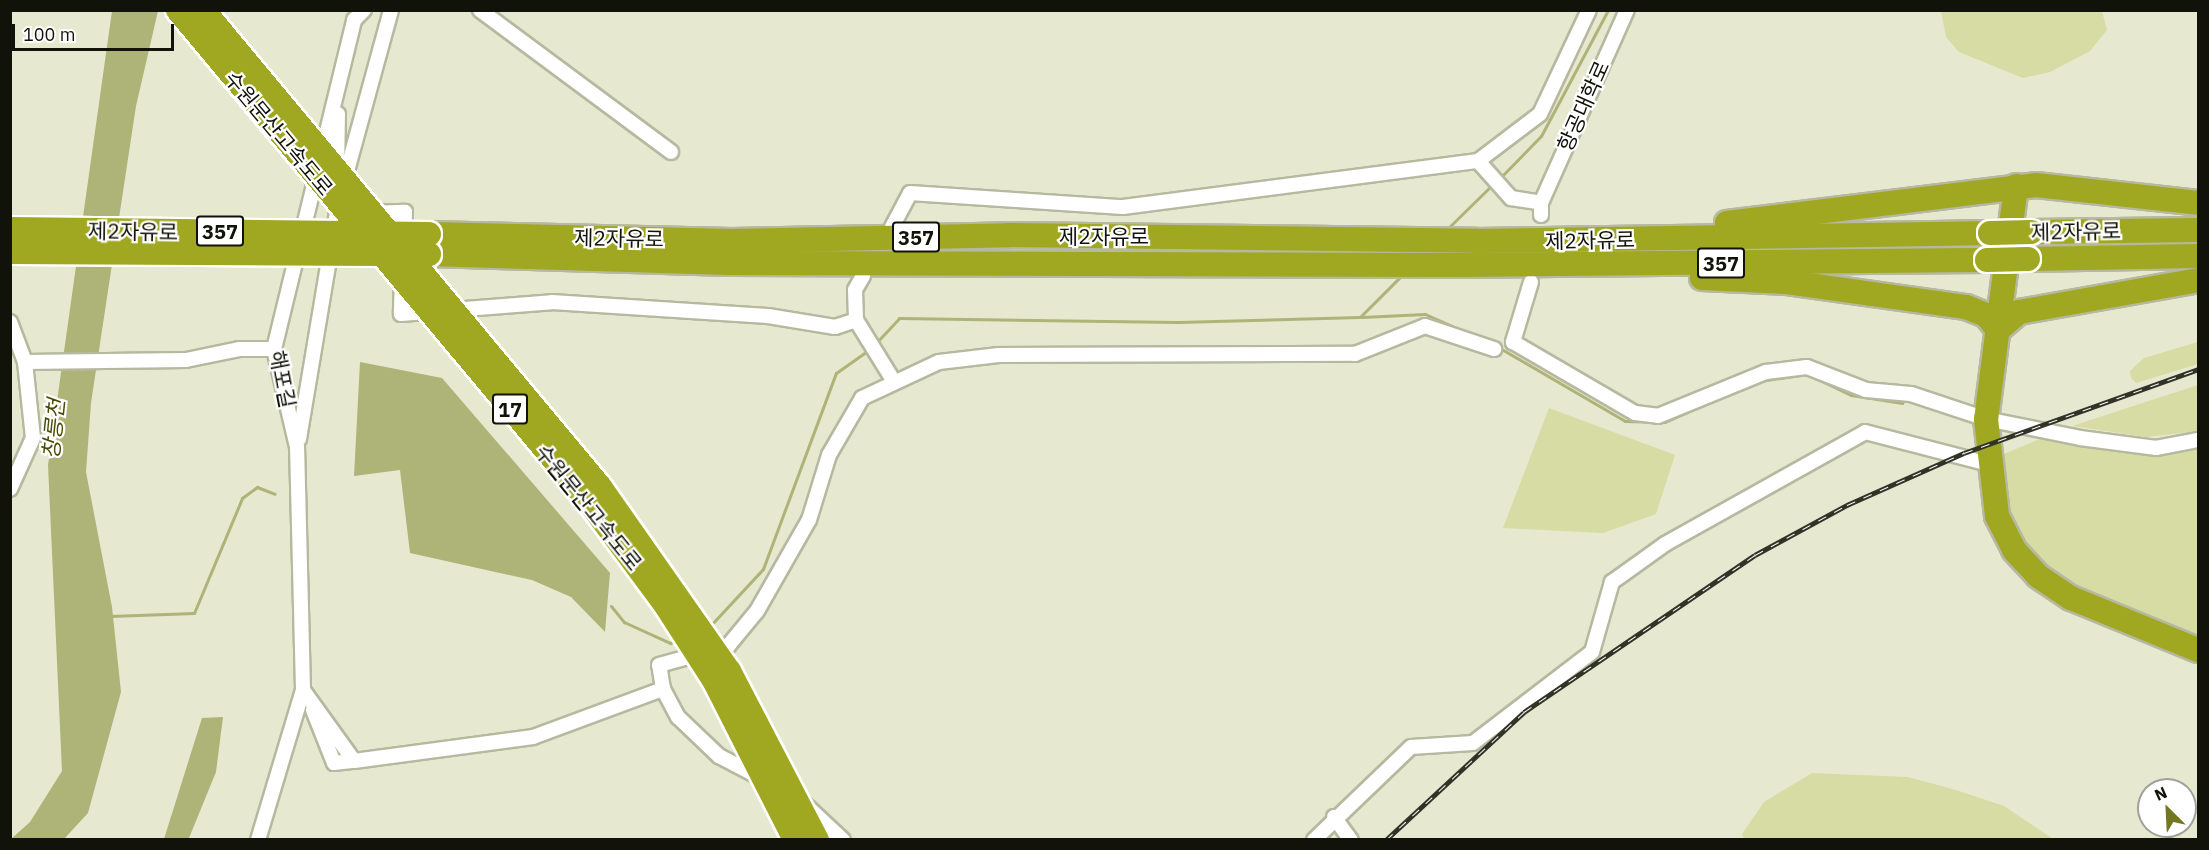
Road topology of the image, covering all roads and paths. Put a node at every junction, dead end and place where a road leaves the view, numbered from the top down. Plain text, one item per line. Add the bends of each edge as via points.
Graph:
1 (178, 10) edge
2 (203, 10) edge
3 (364, 10) edge
4 (391, 10) edge
5 (480, 10) edge
6 (1589, 10) edge
7 (1627, 10) edge
8 (338, 96) junction
9 (671, 152) dead end
10 (1478, 161) junction
11 (2016, 186) junction
12 (2199, 202) edge
13 (337, 213) junction
14 (892, 227) dead end
15 (10, 229) edge
16 (2199, 230) edge
17 (1518, 241) junction
18 (429, 244) junction
19 (10, 252) edge
20 (2199, 256) edge
21 (1514, 265) junction
22 (863, 276) dead end
23 (2199, 280) edge
24 (1531, 282) dead end
25 (856, 320) junction
26 (10, 322) edge
27 (1998, 330) junction
28 (1494, 349) dead end
29 (274, 350) junction
30 (25, 362) junction
31 (893, 380) junction
32 (1986, 419) junction
33 (2199, 440) edge
34 (297, 447) junction
35 (1989, 464) junction
36 (10, 489) edge
37 (2199, 651) edge
38 (663, 688) junction
39 (303, 690) junction
40 (1334, 817) junction
41 (258, 840) edge
42 (795, 840) edge
43 (817, 840) edge
44 (843, 840) edge
45 (1314, 840) edge
46 (1351, 840) edge

1 - 42 highway, 수원문산고속도로 / 17, bridge via 587,499 665,604 714,682
2 - 43 highway, 수원문산고속도로 / 17, bridge via 636,535 729,671
3 - 8 street, 해포길 via 354,20
4 - 13 street
5 - 9 street
6 - 10 street, 항공대학로 via 1540,114 1514,140
7 - 10 street, 항공대학로 via 1541,209 1511,198
8 - 13 street
8 - 29 street, 해포길
10 - 14 street via 1123,207 910,193
11 - 12 highway
11 - 17 highway via 1754,221 1591,226
11 - 27 highway
13 - 25 street via 405,212 401,315 552,302 768,316 835,327
13 - 34 street
15 - 18 highway, 제2자유로 / 357, bridge
16 - 17 highway, 제2자유로 / 357, bridge
17 - 18 highway, 제2자유로 / 357 via 1008,235
18 - 19 highway, 제2자유로 / 357, bridge
18 - 21 highway, 제2자유로 / 357 via 729,262
20 - 21 highway, 제2자유로 / 357, bridge
21 - 27 highway via 1616,278 1787,282 1966,307 1986,315
22 - 25 street via 855,290
23 - 27 highway via 2019,312
24 - 32 street via 1513,342 1635,413 1658,416 1766,372 1807,367 1866,390 1911,394
25 - 31 street
26 - 30 street
27 - 32 highway
28 - 31 street via 1425,326 1355,354 999,356 939,362
29 - 30 street via 112,362 51,357
29 - 34 street, 해포길
30 - 36 street via 33,438
31 - 38 street via 862,398 843,426 808,520 756,611 728,645 659,664
32 - 33 street via 2156,448
32 - 35 highway
34 - 39 street, 해포길
35 - 37 highway via 1997,516 2014,550 2038,576 2071,598
35 - 40 street via 1865,432 1665,544 1612,582 1592,652 1473,743 1411,747
38 - 39 street via 533,738 354,761
38 - 44 street via 678,717 719,756 811,805
39 - 41 street, 해포길
40 - 45 street
40 - 46 street

